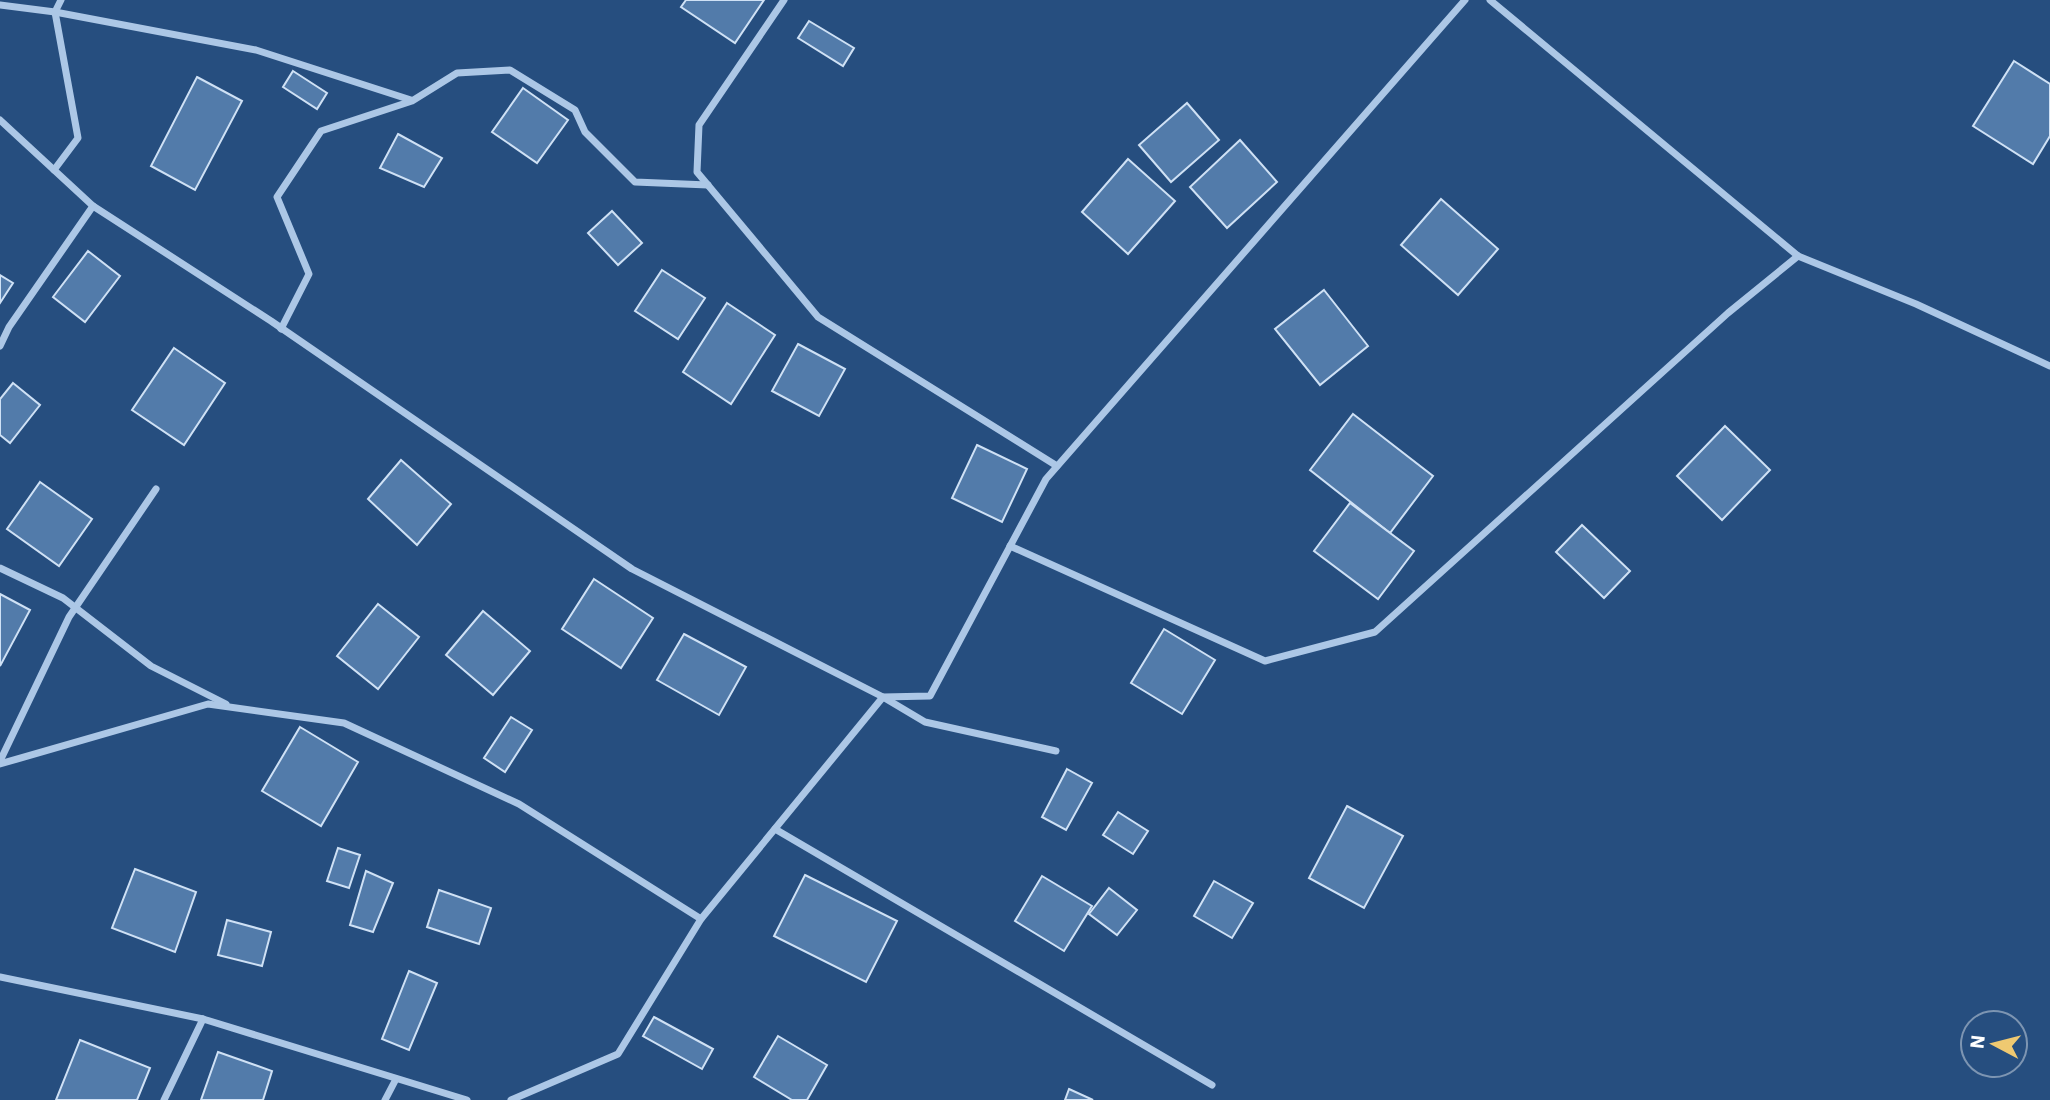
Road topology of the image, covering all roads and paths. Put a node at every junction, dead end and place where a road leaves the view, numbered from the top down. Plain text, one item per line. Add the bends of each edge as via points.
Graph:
1 (61, 0) edge
2 (784, 0) edge
3 (1490, 0) edge
4 (1463, 1) edge
5 (0, 5) edge
6 (55, 12) junction
7 (412, 101) junction
8 (0, 120) edge
9 (54, 170) junction
10 (708, 185) junction
11 (93, 206) junction
12 (1798, 256) junction
13 (281, 329) junction
14 (0, 346) edge
15 (2050, 366) edge
16 (1057, 466) junction
17 (156, 489) dead end
18 (1010, 546) junction
19 (0, 568) edge
20 (75, 607) junction
21 (883, 697) junction
22 (230, 706) junction
23 (1056, 751) dead end
24 (0, 762) edge
25 (775, 829) junction
26 (701, 919) junction
27 (0, 977) edge
28 (204, 1019) junction
29 (396, 1079) junction
30 (1212, 1084) dead end
31 (164, 1100) edge
32 (385, 1100) edge
33 (467, 1100) edge
34 (511, 1100) edge

1 - 6 street
2 - 10 street via 699,125 697,172
3 - 12 street
4 - 16 street
5 - 6 street
6 - 7 street via 256,50
6 - 9 street via 78,138
7 - 10 street via 457,73 510,70 575,110 585,132 635,182
7 - 13 street via 321,131 277,197 309,274
8 - 9 street
9 - 11 street
10 - 16 street via 818,317
11 - 13 street
11 - 14 street
12 - 15 street
12 - 18 street via 1728,313 1375,632 1265,661
13 - 21 street via 632,569
16 - 18 street
17 - 20 street
18 - 21 street via 930,696
19 - 20 street
20 - 22 street via 151,666
20 - 24 street
21 - 23 street via 925,722
21 - 25 street
22 - 24 street via 208,704
22 - 26 street via 344,723 519,804
25 - 26 street
25 - 30 street
26 - 34 street via 618,1054
27 - 28 street
28 - 29 street
28 - 31 street
29 - 32 street
29 - 33 street

